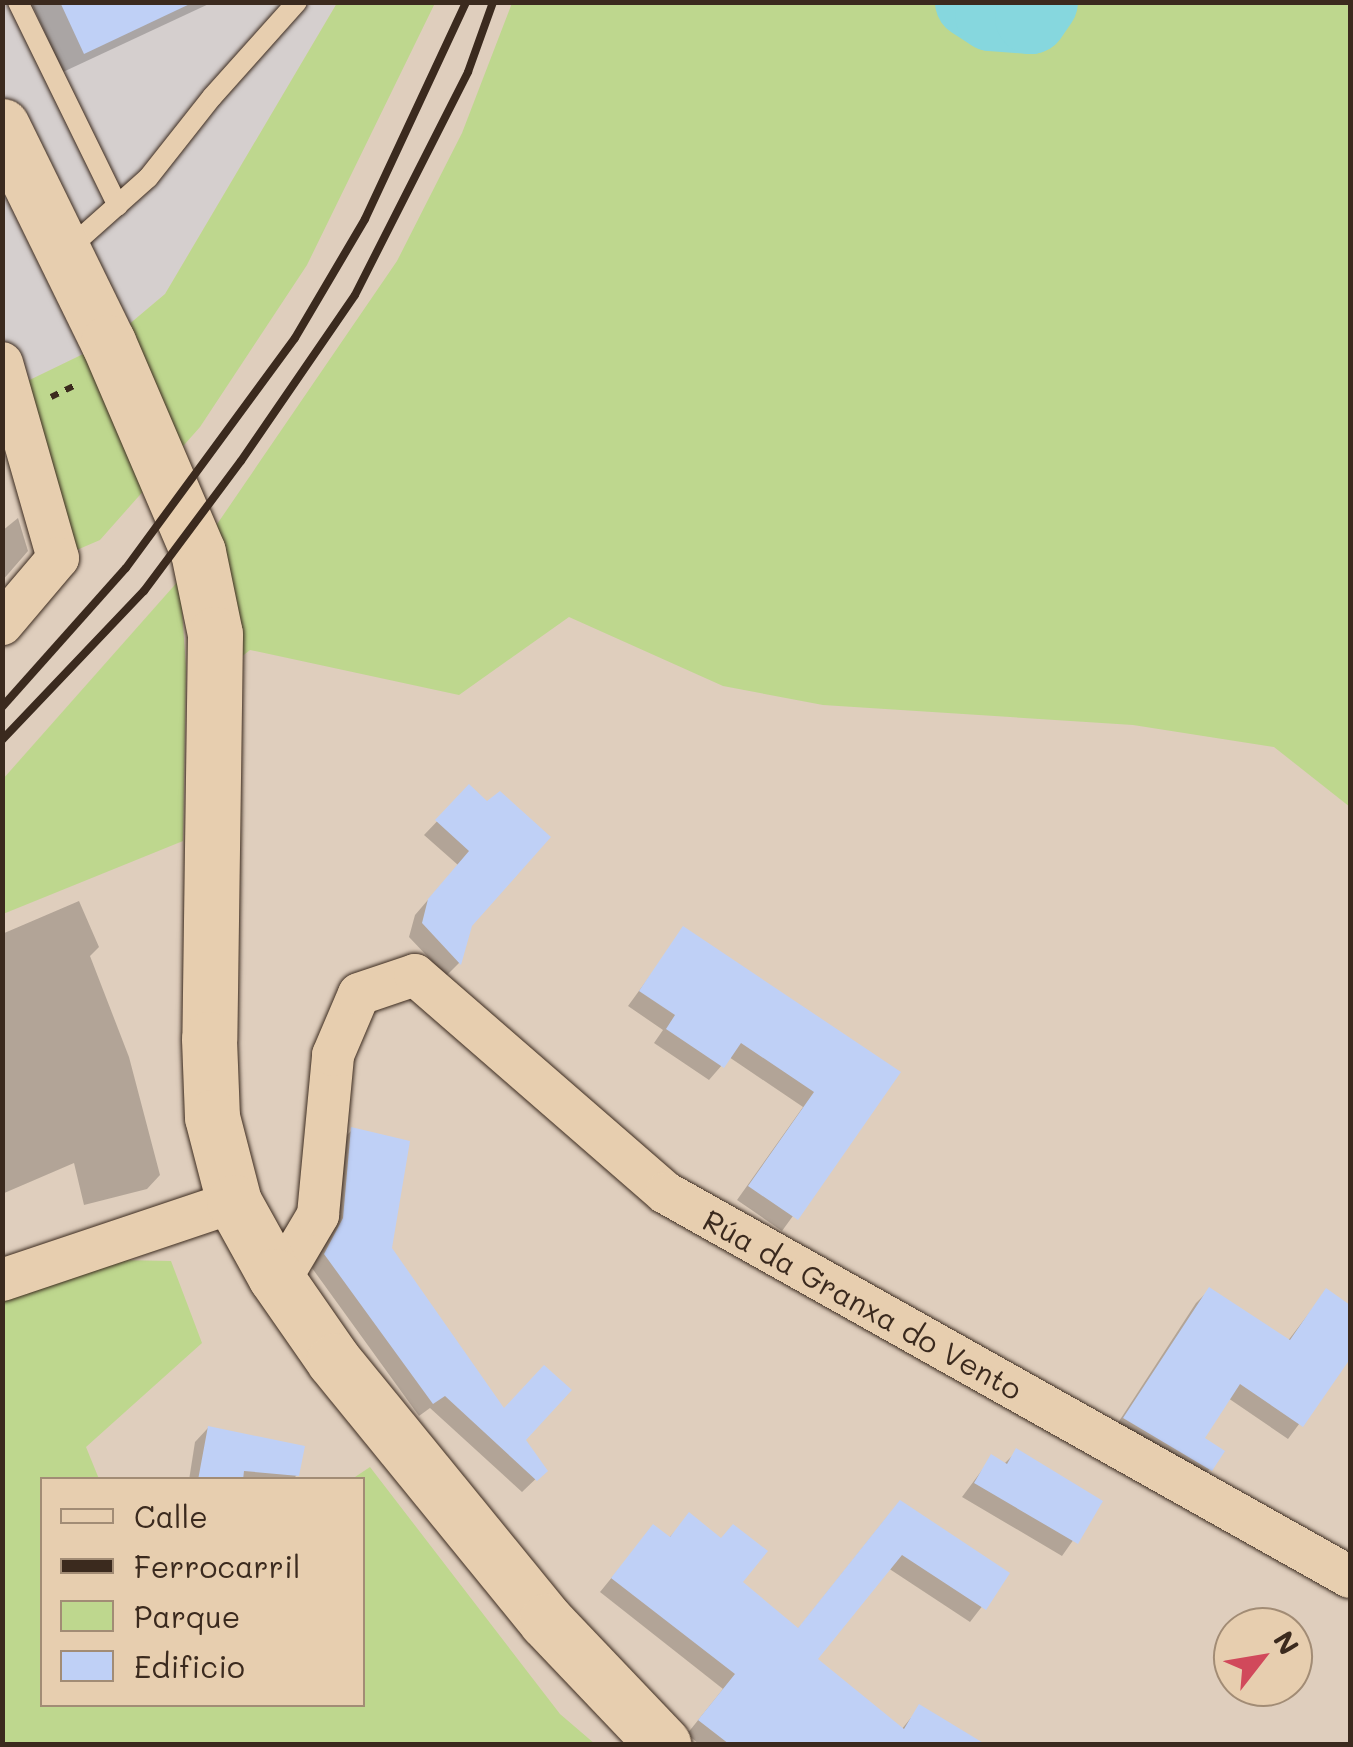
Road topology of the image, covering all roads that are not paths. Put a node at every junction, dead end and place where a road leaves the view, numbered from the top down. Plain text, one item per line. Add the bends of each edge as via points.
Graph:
1 (18, 2) edge
2 (297, 2) edge
3 (2, 126) edge
4 (118, 206) junction
5 (64, 252) junction
6 (2, 363) edge
7 (2, 624) edge
8 (234, 1202) junction
9 (2, 1280) edge
10 (279, 1281) junction
11 (1350, 1577) edge
12 (663, 1744) edge

1 - 4 lane
2 - 4 lane
3 - 5 main road
4 - 5 lane
5 - 8 main road via 198,552 215,634 209,1039 212,1117
6 - 7 street via 58,558
8 - 9 street
8 - 10 main road
10 - 11 street, Rúa da Granxa do Vento via 318,1215 333,1055 359,994 415,975 666,1193
10 - 12 main road via 334,1361 546,1621

